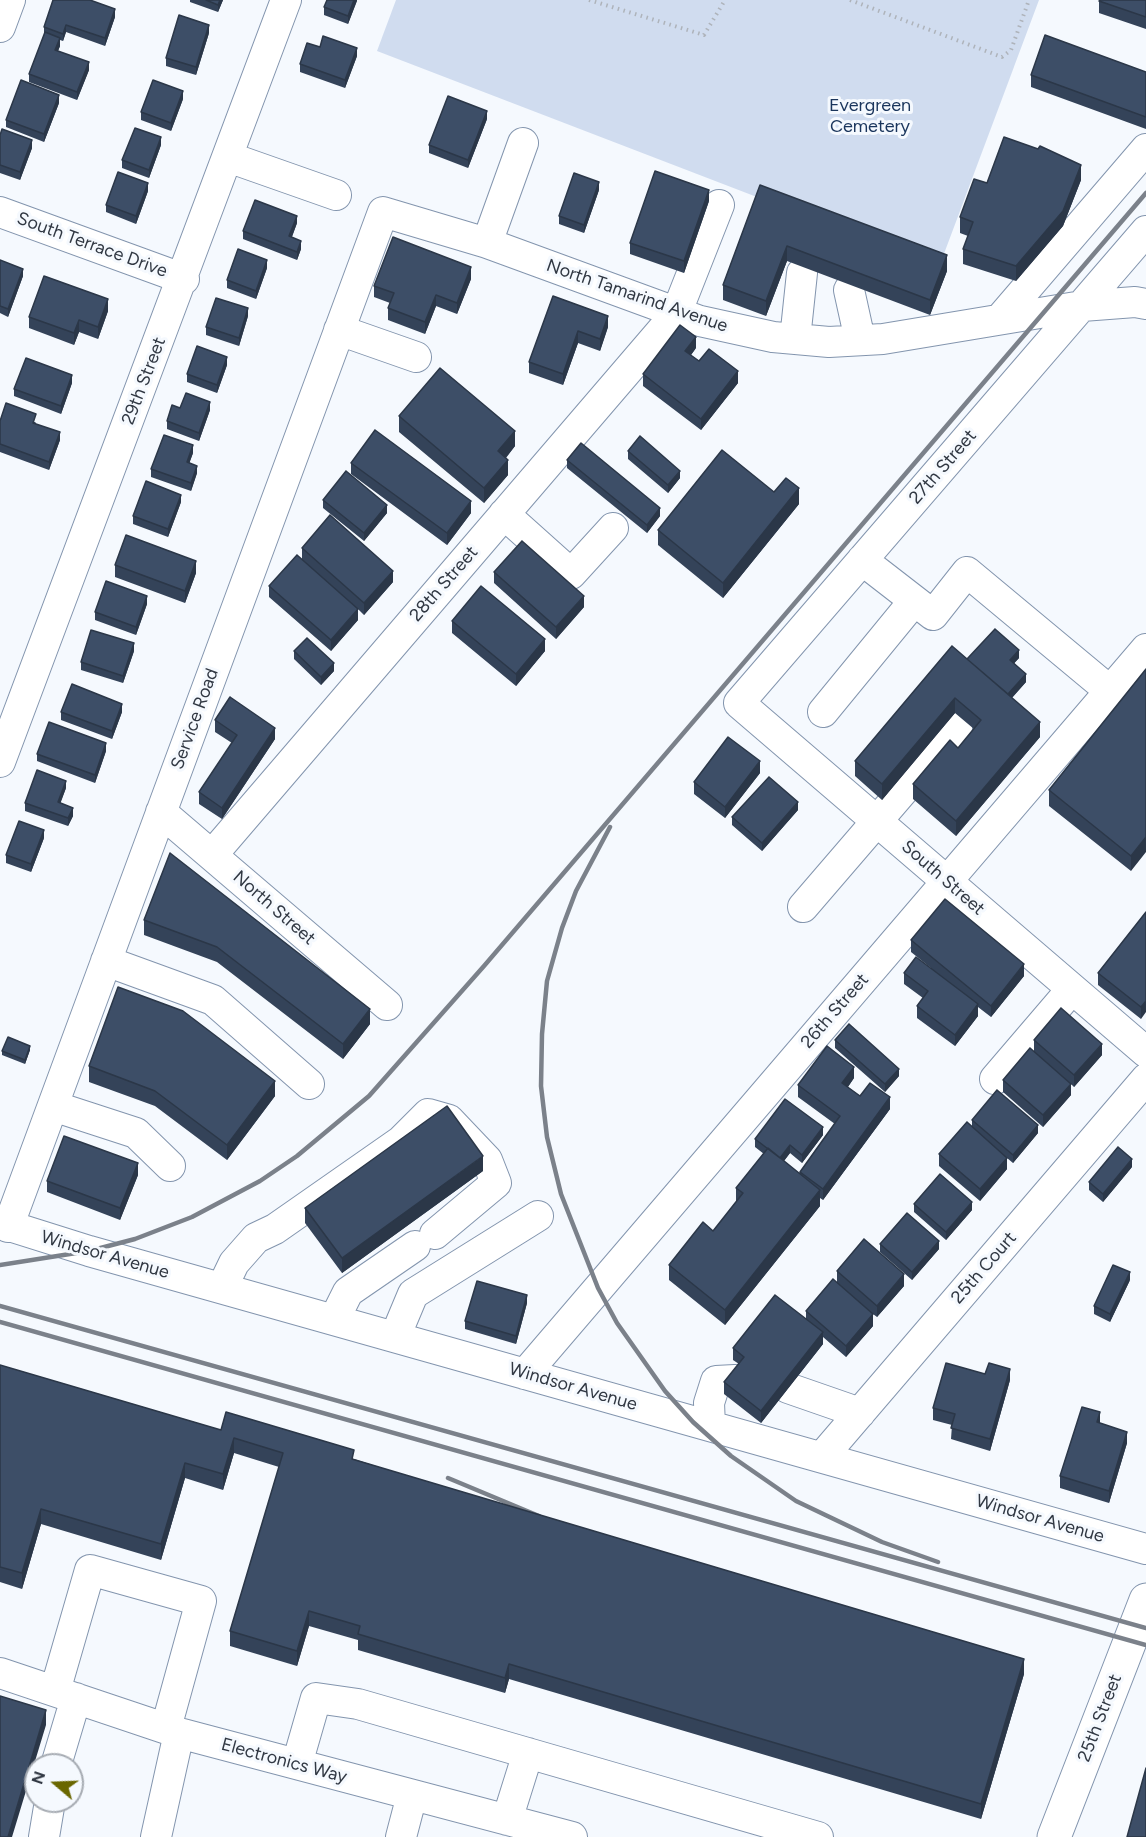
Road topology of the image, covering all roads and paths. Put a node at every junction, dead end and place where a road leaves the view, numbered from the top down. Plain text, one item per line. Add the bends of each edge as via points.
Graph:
1 (10, 0) edge
2 (286, 0) edge
3 (589, 0) edge
4 (725, 0) edge
5 (850, 0) edge
6 (1029, 0) edge
7 (0, 27) edge
8 (523, 143) dead end
9 (1146, 149) edge
10 (228, 157) junction
11 (336, 195) dead end
12 (719, 205) dead end
13 (0, 212) edge
14 (383, 212) joint
15 (1146, 231) edge
16 (487, 243) junction
17 (802, 273) edge
18 (184, 279) junction
19 (849, 290) edge
20 (1146, 304) edge
21 (1082, 306) junction
22 (676, 314) junction
23 (1000, 319) junction
24 (339, 330) junction
25 (795, 339) junction
26 (860, 340) junction
27 (416, 357) dead end
28 (504, 514) junction
29 (613, 528) dead end
30 (862, 560) junction
31 (914, 601) junction
32 (1146, 649) edge
33 (1110, 691) junction
34 (739, 703) joint
35 (823, 712) dead end
36 (957, 728) dead end
37 (0, 762) edge
38 (161, 812) junction
39 (878, 822) junction
40 (212, 855) junction
41 (947, 881) junction
42 (803, 907) dead end
43 (106, 961) junction
44 (1072, 989) junction
45 (387, 1005) dead end
46 (1146, 1052) edge
47 (995, 1079) dead end
48 (1146, 1080) edge
49 (309, 1084) dead end
50 (53, 1106) junction
51 (170, 1166) dead end
52 (538, 1216) dead end
53 (4, 1225) edge
54 (222, 1288) junction
55 (334, 1320) junction
56 (395, 1337) junction
57 (525, 1374) junction
58 (735, 1380) edge
59 (788, 1388) edge
60 (860, 1413) junction
61 (710, 1426) junction
62 (822, 1457) junction
63 (1146, 1549) edge
64 (1146, 1600) edge
65 (0, 1673) edge
66 (66, 1695) junction
67 (173, 1731) junction
68 (58, 1753) edge
69 (528, 1753) junction
70 (297, 1764) junction
71 (412, 1795) junction
72 (48, 1813) edge
73 (525, 1828) edge
74 (756, 1828) edge
75 (44, 1837) edge
76 (156, 1837) edge
77 (401, 1837) edge
78 (572, 1837) edge
79 (818, 1837) edge
80 (1054, 1837) edge

1 - 7 street
2 - 10 street, 29th Street
3 - 4 path via 704,35
5 - 6 path via 1002,57 1011,50
8 - 16 street
9 - 23 street
10 - 11 street
10 - 18 street, 29th Street
12 - 22 street, 28th Street
13 - 18 street, South Terrace Drive
14 - 16 street, North Tamarind Avenue
14 - 24 street, Service Road
15 - 21 street, 27th Street
16 - 22 street, North Tamarind Avenue
17 - 25 street
18 - 37 street, 29th Street
19 - 26 street
20 - 21 street, North Tamarind Avenue
21 - 23 street, North Tamarind Avenue
21 - 30 street, 27th Street
22 - 25 street, North Tamarind Avenue via 736,331
22 - 28 street, 28th Street
23 - 26 street, North Tamarind Avenue
24 - 27 street
24 - 38 street, Service Road
25 - 26 street, North Tamarind Avenue
28 - 29 street via 571,574
28 - 40 street, 28th Street
30 - 31 street
30 - 34 street, 27th Street
31 - 33 street via 933,615 967,572
31 - 35 street
32 - 33 street, 26th Street
33 - 41 street, 26th Street
34 - 39 street, South Street
36 - 39 street
38 - 40 street, North Street
38 - 43 street, Service Road
39 - 41 street, South Street
39 - 42 street
40 - 45 street, North Street
41 - 44 street, South Street
41 - 57 street, 26th Street
43 - 49 street via 213,1000
43 - 50 street, Service Road
44 - 46 street, South Street
44 - 47 street
48 - 60 street, 25th Court
50 - 51 street via 136,1133
50 - 53 street, Service Road
52 - 56 street via 413,1294
53 - 54 street, Windsor Avenue
54 - 55 street, Windsor Avenue
54 - 55 street via 234,1263 256,1238 275,1229 401,1141 428,1114 449,1120 487,1160 496,1183 425,1240 348,1292
55 - 56 street, Windsor Avenue
56 - 57 street, Windsor Avenue
57 - 61 street, Windsor Avenue
58 - 61 street via 716,1381 709,1403
59 - 60 street
60 - 62 street, 25th Court
61 - 62 street, Windsor Avenue
62 - 63 street, Windsor Avenue
64 - 80 main road, 25th Street
65 - 66 street, Electronics Way
66 - 67 street, Electronics Way
66 - 67 street via 90,1570 201,1601
66 - 68 street
67 - 70 street, Electronics Way
67 - 76 street
69 - 70 street via 358,1704 316,1698
69 - 73 street
69 - 74 street
70 - 71 street, Electronics Way
71 - 73 street, Electronics Way
71 - 77 street
72 - 75 street
73 - 78 street, Electronics Way
74 - 79 street

